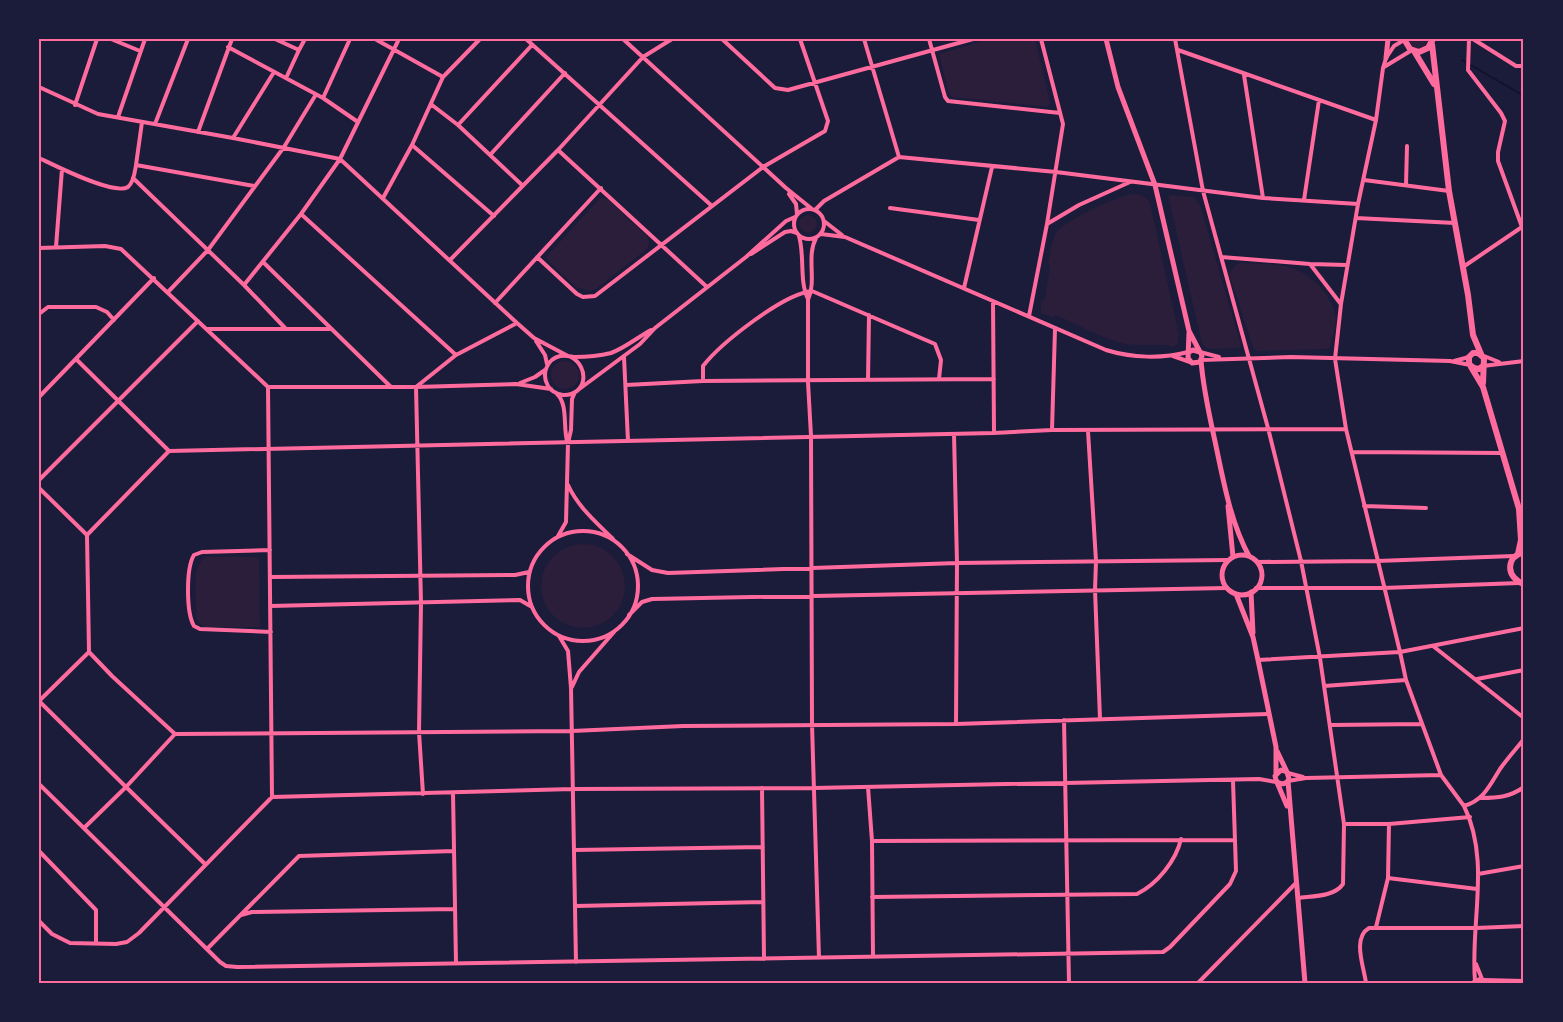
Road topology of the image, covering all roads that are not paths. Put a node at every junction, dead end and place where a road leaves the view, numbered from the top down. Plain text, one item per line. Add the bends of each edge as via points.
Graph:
1 (97, 39) edge
2 (111, 39) edge
3 (145, 39) edge
4 (189, 39) edge
5 (232, 39) edge
6 (275, 39) edge
7 (305, 39) edge
8 (350, 39) edge
9 (375, 39) edge
10 (399, 39) edge
11 (480, 39) edge
12 (526, 39) edge
13 (623, 39) edge
14 (672, 39) edge
15 (722, 39) edge
16 (800, 39) edge
17 (864, 39) edge
18 (929, 39) edge
19 (973, 39) edge
20 (1041, 39) edge
21 (1106, 39) edge
22 (1175, 39) edge
23 (1388, 39) edge
24 (1404, 39) edge
25 (1471, 39) edge
26 (1432, 42) edge
27 (532, 45) junction
28 (228, 47) junction
29 (394, 48) junction
30 (299, 50) junction
31 (932, 50) junction
32 (1178, 50) junction
33 (140, 51) junction
34 (1413, 51) junction
35 (643, 57) junction
36 (1386, 58) junction
37 (1523, 67) edge
38 (872, 68) junction
39 (1383, 68) junction
40 (274, 72) junction
41 (565, 73) junction
42 (1244, 75) junction
43 (443, 77) junction
44 (286, 78) junction
45 (814, 82) junction
46 (39, 87) edge
47 (1435, 87) junction
48 (315, 96) junction
49 (323, 98) junction
50 (1319, 100) junction
51 (598, 104) junction
52 (75, 105) junction
53 (432, 105) junction
54 (1060, 113) junction
55 (118, 117) junction
56 (1376, 120) junction
57 (142, 122) junction
58 (357, 122) junction
59 (155, 124) junction
60 (458, 125) junction
61 (198, 132) junction
62 (233, 138) junction
63 (412, 145) junction
64 (1407, 146) dead end
65 (284, 147) junction
66 (558, 150) junction
67 (490, 155) junction
68 (899, 157) junction
69 (39, 158) edge
70 (340, 159) junction
71 (136, 165) junction
72 (763, 166) junction
73 (992, 167) junction
74 (63, 169) junction
75 (1056, 172) junction
76 (133, 178) junction
77 (1364, 180) junction
78 (1130, 181) junction
79 (522, 185) junction
80 (1155, 185) junction
81 (1406, 185) junction
82 (254, 186) junction
83 (601, 188) junction
84 (786, 188) junction
85 (1203, 191) junction
86 (1449, 191) junction
87 (383, 198) junction
88 (1263, 198) junction
89 (1304, 200) junction
90 (1358, 204) junction
91 (712, 206) junction
92 (890, 208) dead end
93 (813, 209) junction
94 (300, 214) junction
95 (796, 215) junction
96 (494, 216) junction
97 (1356, 218) junction
98 (979, 220) junction
99 (824, 221) junction
100 (1455, 223) junction
101 (1047, 224) junction
102 (1523, 226) edge
103 (798, 234) junction
104 (821, 234) junction
105 (845, 237) junction
106 (816, 238) junction
107 (661, 244) junction
108 (56, 247) junction
109 (39, 248) edge
110 (208, 250) junction
111 (537, 257) junction
112 (746, 257) junction
113 (1221, 257) junction
114 (450, 260) junction
115 (262, 262) junction
116 (1310, 264) junction
117 (1347, 264) junction
118 (1463, 267) junction
119 (154, 278) junction
120 (244, 285) junction
121 (707, 287) junction
122 (964, 288) junction
123 (804, 291) junction
124 (812, 291) junction
125 (168, 292) junction
126 (808, 300) junction
127 (993, 301) junction
128 (495, 303) junction
129 (1341, 304) junction
130 (39, 314) edge
131 (869, 315) junction
132 (1029, 316) junction
133 (114, 320) junction
134 (198, 321) junction
135 (517, 323) junction
136 (655, 328) junction
137 (207, 329) junction
138 (286, 329) junction
139 (331, 329) junction
140 (1055, 329) junction
141 (1189, 331) junction
142 (1473, 335) junction
143 (534, 338) junction
144 (1189, 352) junction
145 (1200, 352) junction
146 (456, 355) junction
147 (1482, 355) junction
148 (569, 356) junction
149 (624, 356) junction
150 (1172, 356) junction
151 (1469, 357) junction
152 (1225, 358) junction
153 (1249, 358) junction
154 (1335, 358) junction
155 (76, 359) junction
156 (1201, 360) junction
157 (1524, 361) edge
158 (1450, 362) junction
159 (1503, 362) junction
160 (1191, 363) junction
161 (1471, 366) junction
162 (1483, 366) junction
163 (546, 367) junction
164 (939, 379) junction
165 (994, 379) junction
166 (868, 380) junction
167 (703, 381) junction
168 (1202, 381) junction
169 (808, 382) junction
170 (516, 384) junction
171 (626, 385) junction
172 (268, 387) junction
173 (391, 387) junction
174 (416, 387) junction
175 (1483, 387) junction
176 (551, 389) junction
177 (576, 391) junction
178 (557, 393) junction
179 (39, 397) edge
180 (118, 402) junction
181 (1268, 428) junction
182 (1346, 429) junction
183 (1052, 430) junction
184 (1213, 430) junction
185 (1088, 431) junction
186 (994, 433) junction
187 (954, 434) junction
188 (811, 436) junction
189 (628, 441) junction
190 (568, 443) junction
191 (418, 446) junction
192 (268, 447) junction
193 (169, 451) junction
194 (1353, 452) junction
195 (1502, 453) junction
196 (39, 480) edge
197 (568, 484) junction
198 (39, 488) edge
199 (1227, 498) junction
200 (1365, 506) junction
201 (1426, 508) dead end
202 (1519, 509) junction
203 (1524, 518) edge
204 (87, 535) junction
205 (558, 537) junction
206 (617, 544) junction
207 (270, 550) junction
208 (627, 554) junction
209 (1519, 554) edge
210 (1249, 556) junction
211 (1231, 559) junction
212 (1096, 561) junction
213 (1301, 561) junction
214 (1377, 561) junction
215 (1257, 562) junction
216 (957, 563) junction
217 (811, 569) junction
218 (530, 572) junction
219 (420, 575) junction
220 (270, 578) junction
221 (1522, 584) edge
222 (1227, 588) junction
223 (1306, 588) junction
224 (1383, 588) junction
225 (1095, 590) junction
226 (1254, 590) junction
227 (956, 593) junction
228 (1236, 594) junction
229 (812, 595) junction
230 (421, 603) junction
231 (270, 606) junction
232 (532, 607) junction
233 (629, 615) junction
234 (1524, 628) edge
235 (616, 630) junction
236 (271, 632) junction
237 (559, 636) junction
238 (1253, 637) junction
239 (1432, 645) junction
240 (90, 652) junction
241 (1400, 652) junction
242 (1320, 658) junction
243 (1258, 660) junction
244 (1524, 670) edge
245 (1476, 679) junction
246 (1406, 680) junction
247 (1324, 686) junction
248 (571, 688) junction
249 (39, 701) edge
250 (1268, 714) junction
251 (1524, 718) edge
252 (1100, 719) junction
253 (1064, 720) junction
254 (812, 724) junction
255 (956, 724) junction
256 (1422, 724) junction
257 (1330, 725) junction
258 (572, 731) junction
259 (419, 732) junction
260 (272, 733) junction
261 (175, 734) junction
262 (1524, 739) edge
263 (1276, 747) junction
264 (1288, 773) junction
265 (1276, 774) junction
266 (1441, 775) junction
267 (1306, 778) junction
268 (1338, 778) junction
269 (1259, 779) junction
270 (1233, 781) junction
271 (1288, 781) junction
272 (1277, 782) junction
273 (1065, 783) junction
274 (39, 784) edge
275 (126, 787) junction
276 (868, 787) junction
277 (1524, 787) edge
278 (762, 788) junction
279 (814, 788) junction
280 (573, 789) junction
281 (453, 793) junction
282 (423, 794) junction
283 (272, 797) junction
284 (1481, 798) junction
285 (1464, 806) junction
286 (1289, 814) junction
287 (1470, 817) junction
288 (1344, 824) junction
289 (1389, 824) junction
290 (84, 828) junction
291 (1181, 839) junction
292 (1066, 840) junction
293 (1235, 840) junction
294 (872, 841) junction
295 (763, 847) junction
296 (454, 850) junction
297 (574, 850) junction
298 (39, 852) edge
299 (205, 864) junction
300 (1524, 866) edge
301 (1478, 874) junction
302 (1388, 879) junction
303 (1297, 883) junction
304 (1478, 889) junction
305 (1067, 895) junction
306 (872, 897) junction
307 (1298, 898) junction
308 (763, 902) junction
309 (575, 906) junction
310 (164, 908) junction
311 (455, 909) junction
312 (238, 916) junction
313 (39, 921) edge
314 (1524, 926) edge
315 (1376, 927) junction
316 (1476, 928) junction
317 (96, 943) junction
318 (207, 949) junction
319 (1068, 954) junction
320 (873, 957) junction
321 (819, 958) junction
322 (764, 959) junction
323 (576, 962) junction
324 (1476, 963) junction
325 (456, 964) junction
326 (1484, 981) edge
327 (1474, 982) edge
328 (1524, 982) edge
329 (1069, 983) edge
330 (1198, 983) edge
331 (1305, 983) edge
332 (1366, 983) edge

1 - 52 street
2 - 33 street
3 - 33 street
4 - 59 street
5 - 28 street
6 - 30 street
7 - 30 street
8 - 49 street
9 - 29 street
10 - 29 street
11 - 43 street
12 - 27 street
13 - 35 street
14 - 35 street
15 - 45 street via 775,88 788,90
16 - 45 street
17 - 38 street
18 - 31 street
19 - 31 street
20 - 54 street
21 - 80 street via 1118,87
22 - 32 street
23 - 36 street
24 - 34 main road
24 - 36 street
25 - 37 street
25 - 102 street via 1468,70 1505,121 1498,161
26 - 34 main road via 1424,51
26 - 47 main road
27 - 41 street
27 - 60 street
28 - 40 street
28 - 61 street
29 - 43 street
29 - 58 street
30 - 44 street
31 - 38 street
31 - 54 street via 945,97 950,102
32 - 42 street
32 - 85 street
33 - 55 street
34 - 39 street
34 - 47 main road
35 - 51 street
35 - 72 street
36 - 39 street
38 - 45 street
38 - 68 street
39 - 56 street
40 - 44 street
40 - 62 street
41 - 51 street
41 - 67 street
42 - 50 street
42 - 88 street
43 - 53 street
44 - 48 street
45 - 72 street via 827,128
46 - 52 street
47 - 86 main road
48 - 49 street
48 - 65 street
49 - 58 street
50 - 56 street
50 - 89 street
51 - 66 street
51 - 91 street
52 - 55 street
53 - 60 street
53 - 63 street
54 - 75 street via 1063,124
55 - 57 street
56 - 77 street
57 - 59 street
57 - 71 street
58 - 70 street
59 - 61 street
60 - 67 street
61 - 62 street
62 - 65 street
63 - 87 street
63 - 96 street
64 - 81 street
65 - 70 street
65 - 82 street
66 - 79 street
66 - 83 street
67 - 79 street
68 - 73 street
68 - 93 street
69 - 74 street
70 - 87 street
70 - 94 street
71 - 76 street
71 - 82 street
72 - 84 street
72 - 91 street
73 - 75 street
73 - 98 street
74 - 76 street via 113,188 127,187
74 - 108 street
75 - 78 street
75 - 101 street
76 - 110 street
77 - 81 street
77 - 90 street
78 - 80 street
78 - 101 street
79 - 96 street
80 - 85 street
80 - 141 street
81 - 86 street
82 - 110 street
83 - 107 street
83 - 111 street
84 - 93 street
84 - 95 street via 796,204
85 - 88 street
85 - 113 street
86 - 100 main road
87 - 114 street
88 - 89 street
89 - 90 street
90 - 97 street
91 - 107 street
92 - 98 street
93 - 95 street
93 - 99 street
94 - 115 street
94 - 146 street
95 - 103 street via 794,225
95 - 112 street
96 - 114 street
97 - 100 street
97 - 117 street
98 - 122 street
99 - 104 street
99 - 105 street
100 - 118 main road
101 - 132 street
102 - 118 street
103 - 106 street
103 - 112 street via 785,232
103 - 123 street
104 - 105 street
104 - 106 street
105 - 122 street
106 - 124 street via 811,253
107 - 111 street via 589,297 577,294
107 - 121 street
108 - 109 street
108 - 119 street via 122,249
110 - 120 street
110 - 125 street
111 - 128 street
112 - 121 street
113 - 116 street
113 - 153 street
114 - 128 street
115 - 120 street
115 - 139 street
116 - 117 street
116 - 129 street
117 - 129 street
118 - 142 main road
119 - 125 street
119 - 133 street
120 - 138 street
121 - 136 street
122 - 127 street
123 - 124 street
123 - 126 street
123 - 167 street via 767,312 715,353 703,366
124 - 126 street
124 - 131 street
125 - 134 street
126 - 169 street
127 - 132 street
127 - 165 street
128 - 135 street
129 - 154 street
130 - 133 street via 52,307 96,307
131 - 164 street via 935,344 941,360
131 - 166 street
132 - 140 street
133 - 155 street
134 - 137 street
134 - 180 street
135 - 143 street
135 - 146 street
136 - 148 street via 611,353
136 - 149 street
137 - 138 street
137 - 172 street
138 - 139 street
139 - 173 street
140 - 150 street via 1121,354
140 - 183 street
141 - 144 street
141 - 145 street
142 - 147 main road
142 - 151 main road
143 - 148 street
143 - 163 street via 545,355
144 - 145 street
144 - 150 street
144 - 160 street
145 - 152 street
145 - 156 street
146 - 174 street
147 - 151 main road via 1473,353
147 - 159 street
147 - 162 main road
148 - 163 street via 556,357
148 - 177 street via 584,371
149 - 171 street
149 - 177 street
150 - 160 street
151 - 158 street
151 - 161 main road
152 - 153 street
152 - 156 street
153 - 154 street
153 - 181 street
154 - 158 street
154 - 182 street
155 - 179 street
155 - 180 street
156 - 160 street
156 - 168 street
157 - 159 street
158 - 161 street
159 - 162 street
160 - 168 street
161 - 162 main road
161 - 175 main road
162 - 175 main road
163 - 170 street via 535,377
163 - 176 street via 545,380
164 - 165 street
164 - 166 street
165 - 186 street
166 - 169 street
167 - 169 street
167 - 171 street
168 - 184 street
169 - 188 street
170 - 174 street
170 - 176 street
171 - 189 street
172 - 173 street
172 - 192 street
173 - 174 street
174 - 191 street
175 - 195 main road
176 - 178 street
177 - 178 street
177 - 190 street
178 - 190 street via 564,403
180 - 193 street
180 - 196 street
181 - 182 street
181 - 184 street
181 - 213 street
182 - 194 street
183 - 185 street
183 - 186 street
184 - 185 street
184 - 199 street
185 - 212 street
186 - 187 street
187 - 188 street
187 - 216 street
188 - 189 street
188 - 217 street
189 - 190 street
190 - 191 street
190 - 197 street
191 - 192 street
191 - 219 street
192 - 193 street
192 - 207 street
193 - 204 street
194 - 195 street
194 - 200 street
195 - 202 main road
197 - 205 street via 566,522
197 - 206 street via 580,506
198 - 204 street
199 - 210 street
199 - 211 street
200 - 201 street
200 - 214 street
202 - 203 main road
202 - 209 main road
204 - 240 street
205 - 206 street via 582,531
205 - 218 street via 540,551
206 - 208 street
207 - 220 street
207 - 236 street via 194,555 189,610 194,626 200,629
208 - 217 street via 651,570 668,573
208 - 233 street via 637,578 635,604
209 - 214 street
209 - 221 main road via 1510,571
210 - 211 street
210 - 215 street
211 - 212 street
211 - 222 street via 1222,573
212 - 216 street
212 - 225 street
213 - 214 street
213 - 215 street
213 - 223 street
214 - 224 street
215 - 226 street via 1261,574
216 - 217 street
216 - 227 street
217 - 229 street
218 - 219 street
218 - 232 street via 528,596
219 - 220 street
219 - 230 street
220 - 231 street
221 - 224 street
222 - 225 street
222 - 228 street
223 - 224 street
223 - 226 street
223 - 242 street
224 - 241 street
225 - 227 street
225 - 252 street
226 - 228 street
226 - 238 street
227 - 229 street
227 - 255 street
228 - 238 street
229 - 233 street via 652,599 642,602
229 - 254 street
230 - 231 street
230 - 232 street via 520,600
230 - 259 street
231 - 236 street
232 - 237 street via 538,619
233 - 235 street
234 - 239 street
235 - 237 street via 588,641
235 - 248 street via 579,672
236 - 260 street
237 - 248 street via 568,651
238 - 243 street
239 - 241 street
239 - 245 street
240 - 249 street
240 - 261 street
241 - 242 street
241 - 246 street
242 - 243 street
242 - 247 street
243 - 250 street
244 - 245 street
245 - 251 street
246 - 247 street
246 - 256 street
247 - 257 street
248 - 258 street
249 - 275 street
250 - 252 street
250 - 263 street
252 - 253 street
253 - 255 street
253 - 273 street
254 - 255 street
254 - 258 street
254 - 279 street
256 - 257 street
256 - 266 street
257 - 268 street
258 - 259 street
258 - 280 street
259 - 260 street
259 - 282 street
260 - 261 street
260 - 283 street
261 - 275 street
262 - 284 street
263 - 264 street
263 - 265 street
264 - 265 street via 1281,770
264 - 267 street
264 - 271 street
265 - 269 street
265 - 272 street
266 - 268 street
266 - 285 street
267 - 268 street
267 - 271 street
268 - 288 street
269 - 270 street
269 - 272 street
270 - 273 street
270 - 293 street
271 - 272 street
271 - 286 street
272 - 286 street
273 - 276 street
273 - 292 street
274 - 290 street
275 - 290 street
275 - 299 street
276 - 279 street
276 - 294 street
277 - 284 street via 1504,798
278 - 279 street
278 - 280 street
278 - 295 street
279 - 321 street
280 - 281 street
280 - 297 street
281 - 282 street
281 - 296 street
282 - 283 street
283 - 299 street
284 - 285 street
285 - 287 street
286 - 303 street
287 - 289 street
287 - 301 street via 1476,838
288 - 289 street
288 - 307 street via 1343,884 1330,893
289 - 302 street
290 - 310 street
291 - 292 street
291 - 293 street
291 - 305 street via 1171,862 1137,894
292 - 294 street
292 - 305 street
293 - 319 street via 1236,871 1230,884 1167,950
294 - 306 street
295 - 297 street
295 - 308 street
296 - 311 street
296 - 312 street via 299,856
297 - 309 street
298 - 317 street via 96,910
299 - 310 street
300 - 301 street
301 - 304 street
302 - 304 street
302 - 315 street
303 - 307 street
303 - 330 street
304 - 316 street
305 - 306 street
305 - 319 street
306 - 320 street
307 - 331 street
308 - 309 street
308 - 322 street
309 - 323 street
310 - 317 street via 127,942
310 - 318 street
311 - 312 street via 252,912
311 - 325 street
312 - 318 street
313 - 317 street via 52,934 70,943
314 - 316 street
315 - 316 street
315 - 332 street via 1365,930 1360,937
316 - 324 street
318 - 325 street via 226,966 237,967
319 - 320 street
319 - 329 street
320 - 321 street
321 - 322 street
322 - 323 street
323 - 325 street
324 - 326 street
324 - 327 street
326 - 327 main road
326 - 328 main road

